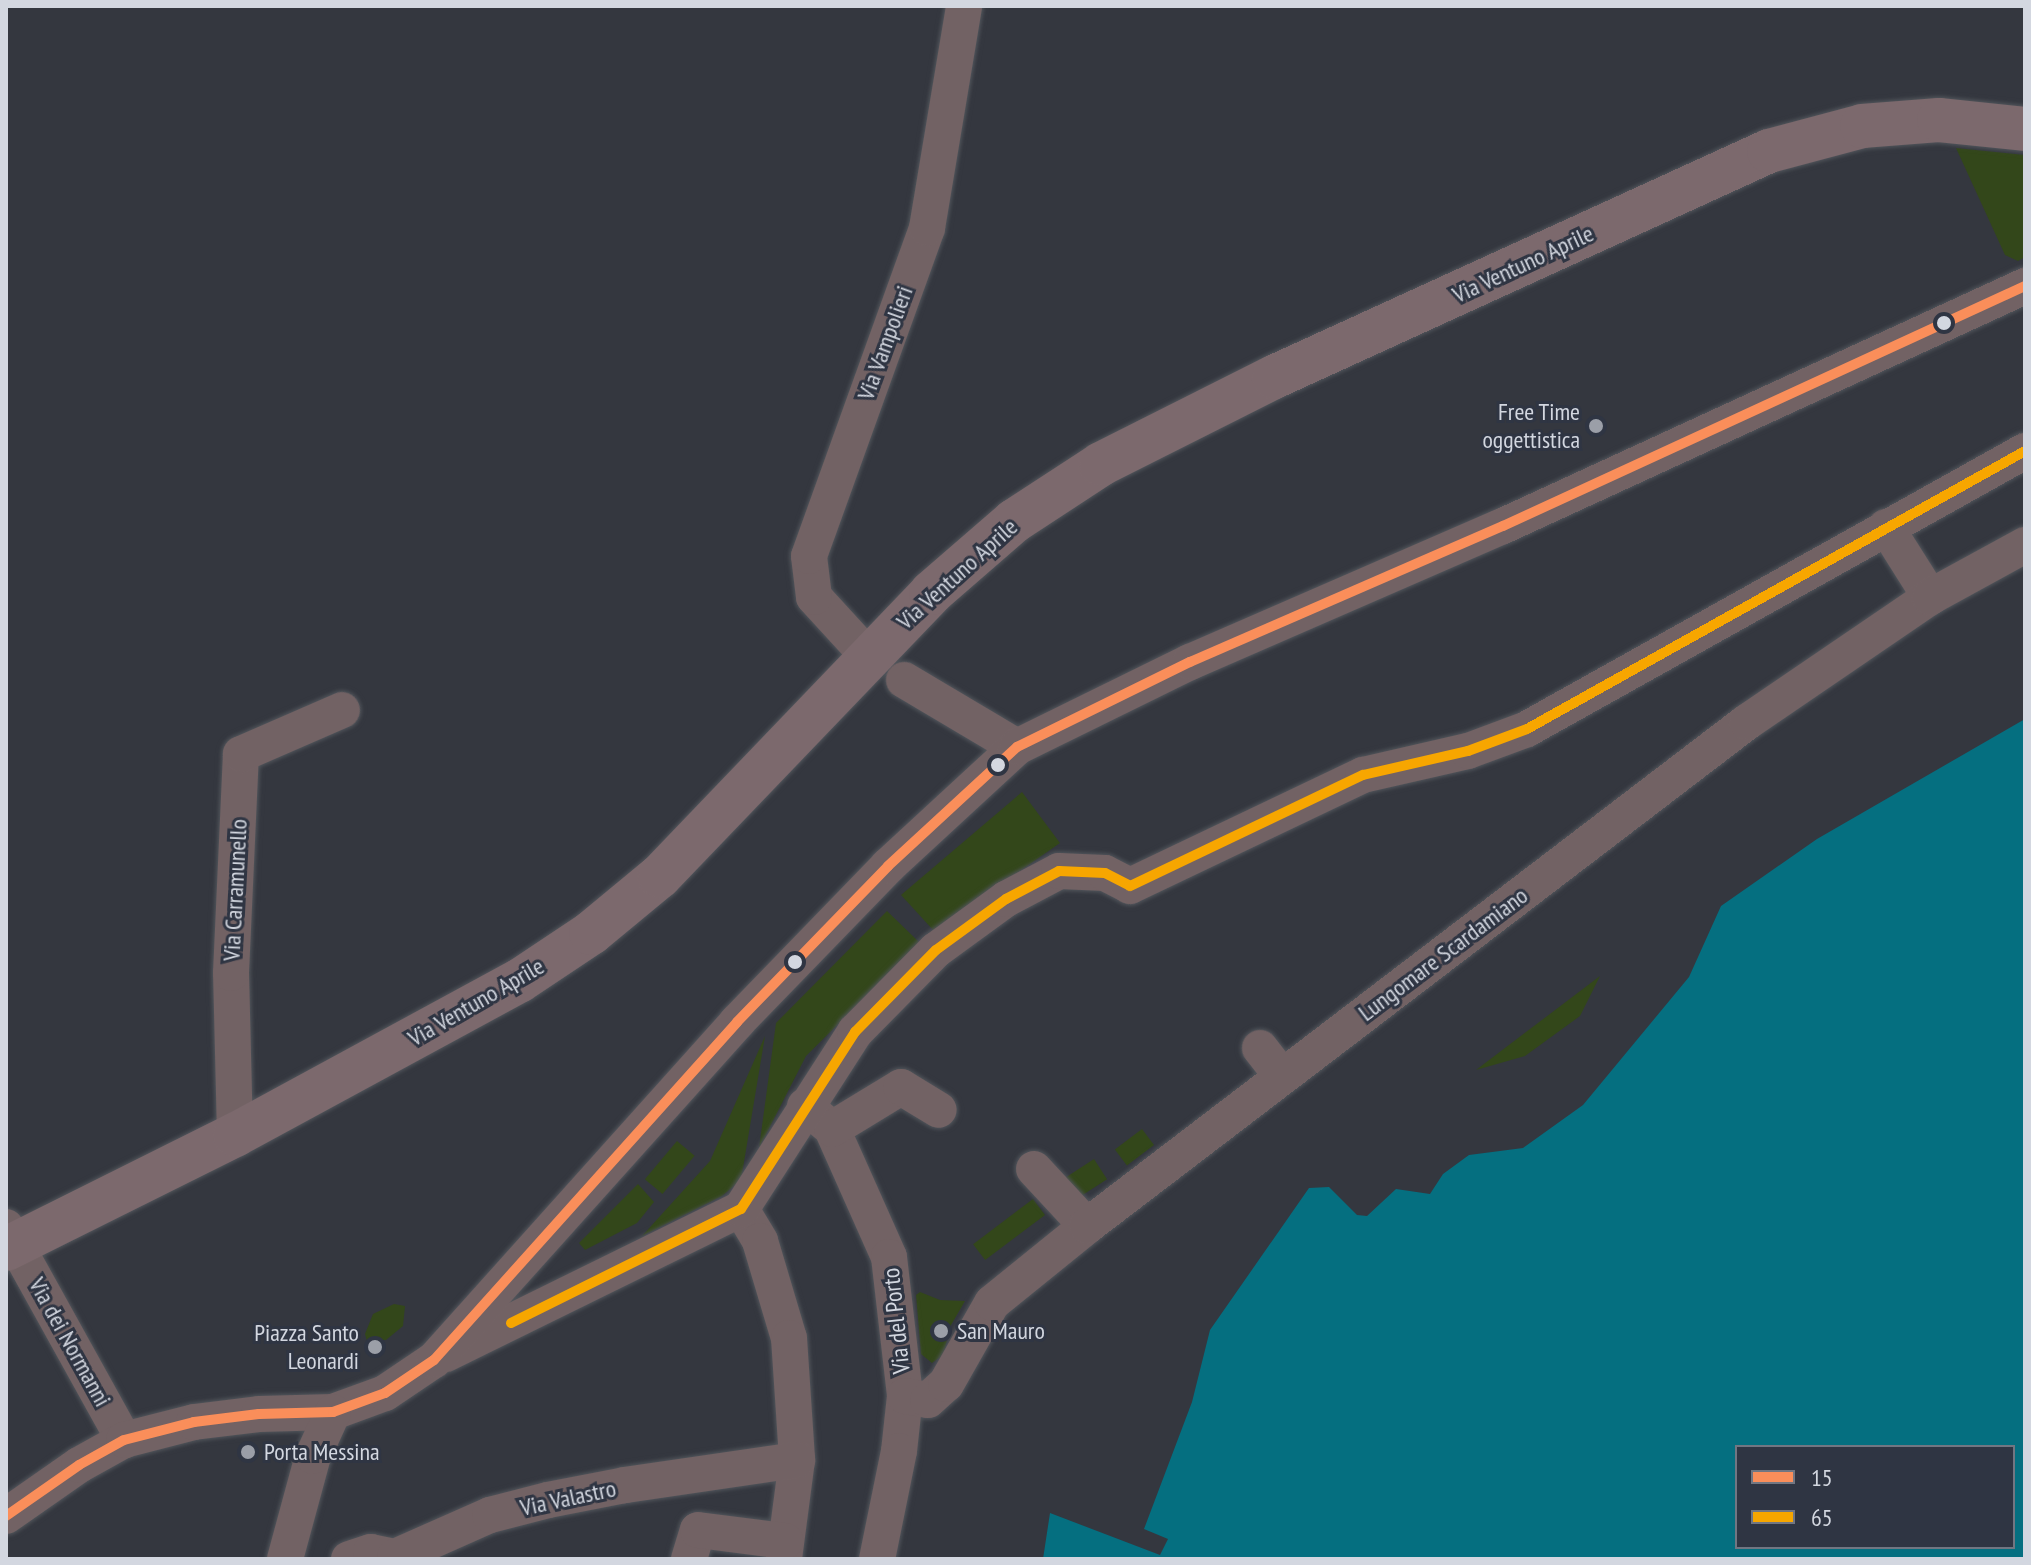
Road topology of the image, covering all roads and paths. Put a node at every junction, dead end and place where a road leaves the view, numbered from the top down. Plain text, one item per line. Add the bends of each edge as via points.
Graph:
1 (964, 6) edge
2 (2025, 129) edge
3 (2025, 286) edge
4 (2025, 451) edge
5 (1886, 527) junction
6 (2025, 545) edge
7 (1930, 597) junction
8 (868, 656) junction
9 (904, 680) dead end
10 (342, 710) dead end
11 (1017, 747) junction
12 (939, 1110) dead end
13 (818, 1117) junction
14 (235, 1135) junction
15 (1034, 1169) dead end
16 (741, 1209) junction
17 (1087, 1226) junction
18 (9, 1240) edge
19 (434, 1360) junction
20 (905, 1396) junction
21 (333, 1412) junction
22 (124, 1440) junction
23 (797, 1460) junction
24 (6, 1516) edge
25 (784, 1550) edge
26 (396, 1558) edge
27 (285, 1559) edge
28 (349, 1559) edge
29 (689, 1559) edge
30 (877, 1559) edge

1 - 8 street, Via Vampolieri via 927,228 809,556 814,597
2 - 8 main road, Via Ventuno Aprile via 1939,120 1862,126 1756,157 1274,377 1101,464 1014,521
3 - 11 street via 1503,526 1190,662
4 - 5 street
5 - 7 street
5 - 13 street via 1527,729 1468,751 1363,775 1130,886 1105,873 1059,871 1019,892 936,950 855,1032
6 - 7 street, Lungomare Scardamiano
7 - 17 street, Lungomare Scardamiano via 1271,1062
8 - 14 main road, Via Ventuno Aprile via 660,876 591,933 519,981
9 - 11 street
10 - 14 street, Via Carramunello via 241,754 231,973
11 - 19 street via 888,866 737,1022
12 - 13 street via 901,1087
13 - 16 street
13 - 20 street, Via del Porto via 889,1257
14 - 18 main road, Via Ventuno Aprile
15 - 17 street
16 - 19 street
16 - 23 street via 760,1241 789,1338
17 - 20 street, Lungomare Scardamiano via 992,1303 946,1384 928,1400
18 - 22 street, Via dei Normanni
19 - 21 street via 385,1393
20 - 30 street, Via del Porto
21 - 22 street via 194,1422
21 - 27 street via 313,1456
22 - 24 street
23 - 25 street
23 - 26 street, Via Valastro via 548,1500 490,1515
25 - 29 street via 698,1530
26 - 28 street, Via Valastro via 371,1552

